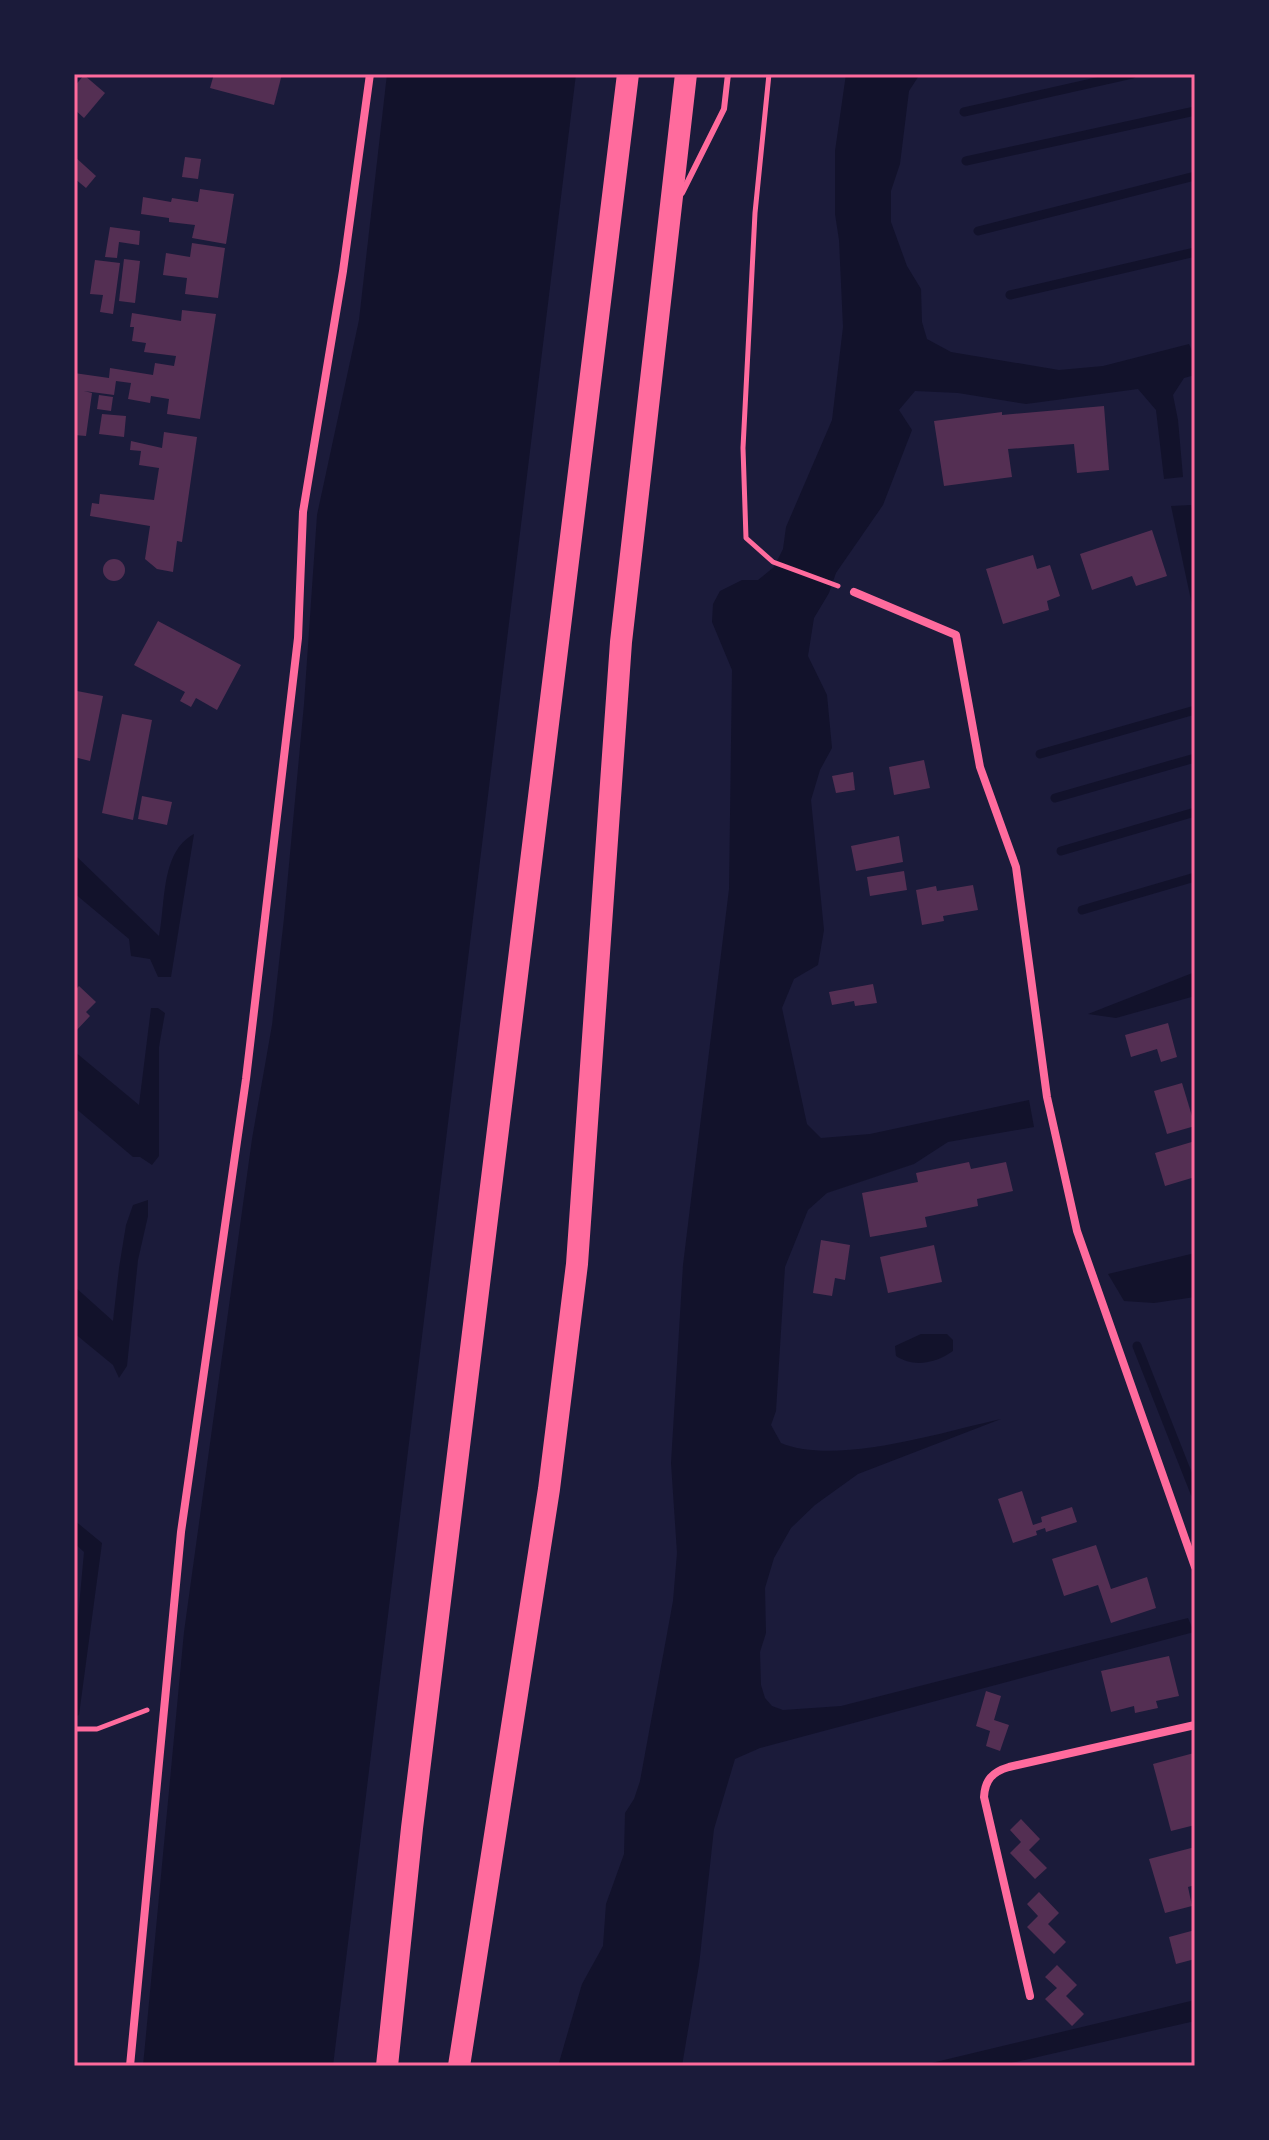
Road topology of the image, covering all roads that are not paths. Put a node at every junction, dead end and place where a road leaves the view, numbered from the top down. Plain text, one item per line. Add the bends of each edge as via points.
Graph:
1 (370, 74) edge
2 (628, 74) edge
3 (686, 74) edge
4 (728, 74) edge
5 (669, 217) junction
6 (854, 592) road end
7 (1195, 1567) edge
8 (1195, 1725) edge
9 (1030, 1996) dead end
10 (130, 2066) edge
11 (387, 2066) edge
12 (459, 2066) edge

1 - 10 street via 303,512 295,670 246,1079 181,1532
2 - 11 highway
3 - 5 highway
4 - 5 lane via 724,109
5 - 12 highway via 621,642 577,1264 549,1489
6 - 7 street via 956,635 980,767 1016,867 1047,1097 1077,1231
8 - 9 street via 1009,1767 985,1785

